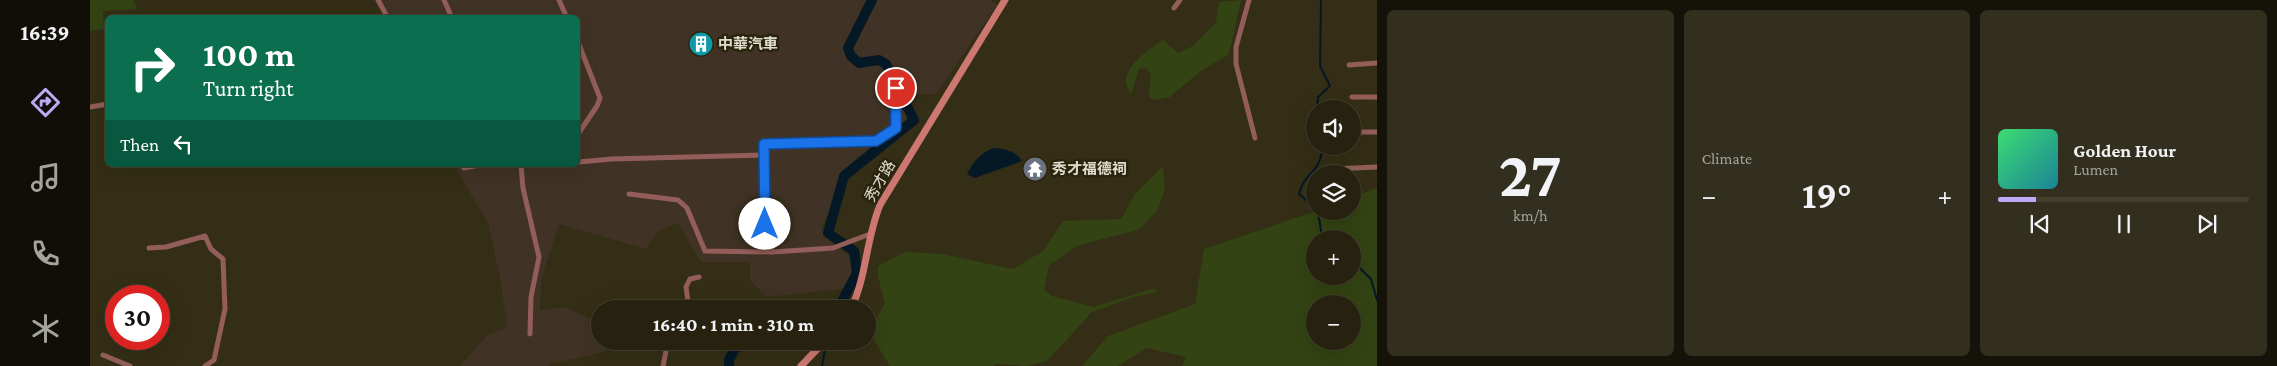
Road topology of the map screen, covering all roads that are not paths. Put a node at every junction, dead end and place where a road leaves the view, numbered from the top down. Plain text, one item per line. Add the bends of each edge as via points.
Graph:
1 (378, 0) edge
2 (444, 0) edge
3 (559, 0) edge
4 (1180, 0) edge
5 (1249, 0) edge
6 (1002, 1) edge
7 (1174, 8) dead end
8 (386, 15) edge
9 (451, 15) edge
10 (566, 15) edge
11 (580, 47) edge
12 (1348, 64) dead end
13 (1377, 64) edge
14 (896, 88) dead end
15 (1352, 97) dead end
16 (1377, 97) edge
17 (105, 104) edge
18 (90, 107) edge
19 (580, 131) edge
20 (1361, 132) edge
21 (1377, 132) edge
22 (1255, 138) dead end
23 (764, 155) junction
24 (580, 162) edge
25 (1377, 166) edge
26 (521, 167) edge
27 (1361, 167) edge
28 (629, 194) dead end
29 (870, 234) junction
30 (149, 248) dead end
31 (772, 252) junction
32 (699, 277) dead end
33 (688, 300) edge
34 (854, 300) edge
35 (530, 334) dead end
36 (666, 350) edge
37 (817, 350) edge
38 (103, 355) dead end
39 (130, 366) edge
40 (205, 366) edge
41 (663, 366) edge
42 (801, 366) edge

1 - 8 street
2 - 9 street
3 - 10 street
4 - 7 street
5 - 22 street via 1236,47 1236,64
6 - 29 main road, 秀才路 via 880,205
11 - 19 street via 600,98
12 - 13 street
14 - 23 street via 896,128 876,141 764,144
15 - 16 street
17 - 18 street
20 - 21 street
23 - 24 street
23 - 31 street via 766,233
25 - 27 street
26 - 35 street via 539,257 531,297
28 - 31 street via 678,200 687,208 706,251
29 - 31 street via 833,248
29 - 34 main road, 秀才路 via 864,273
30 - 40 street via 166,248 206,236 212,249 223,259 225,309 214,360
32 - 33 street via 690,279 686,287
36 - 41 street
37 - 42 main road
38 - 39 street

